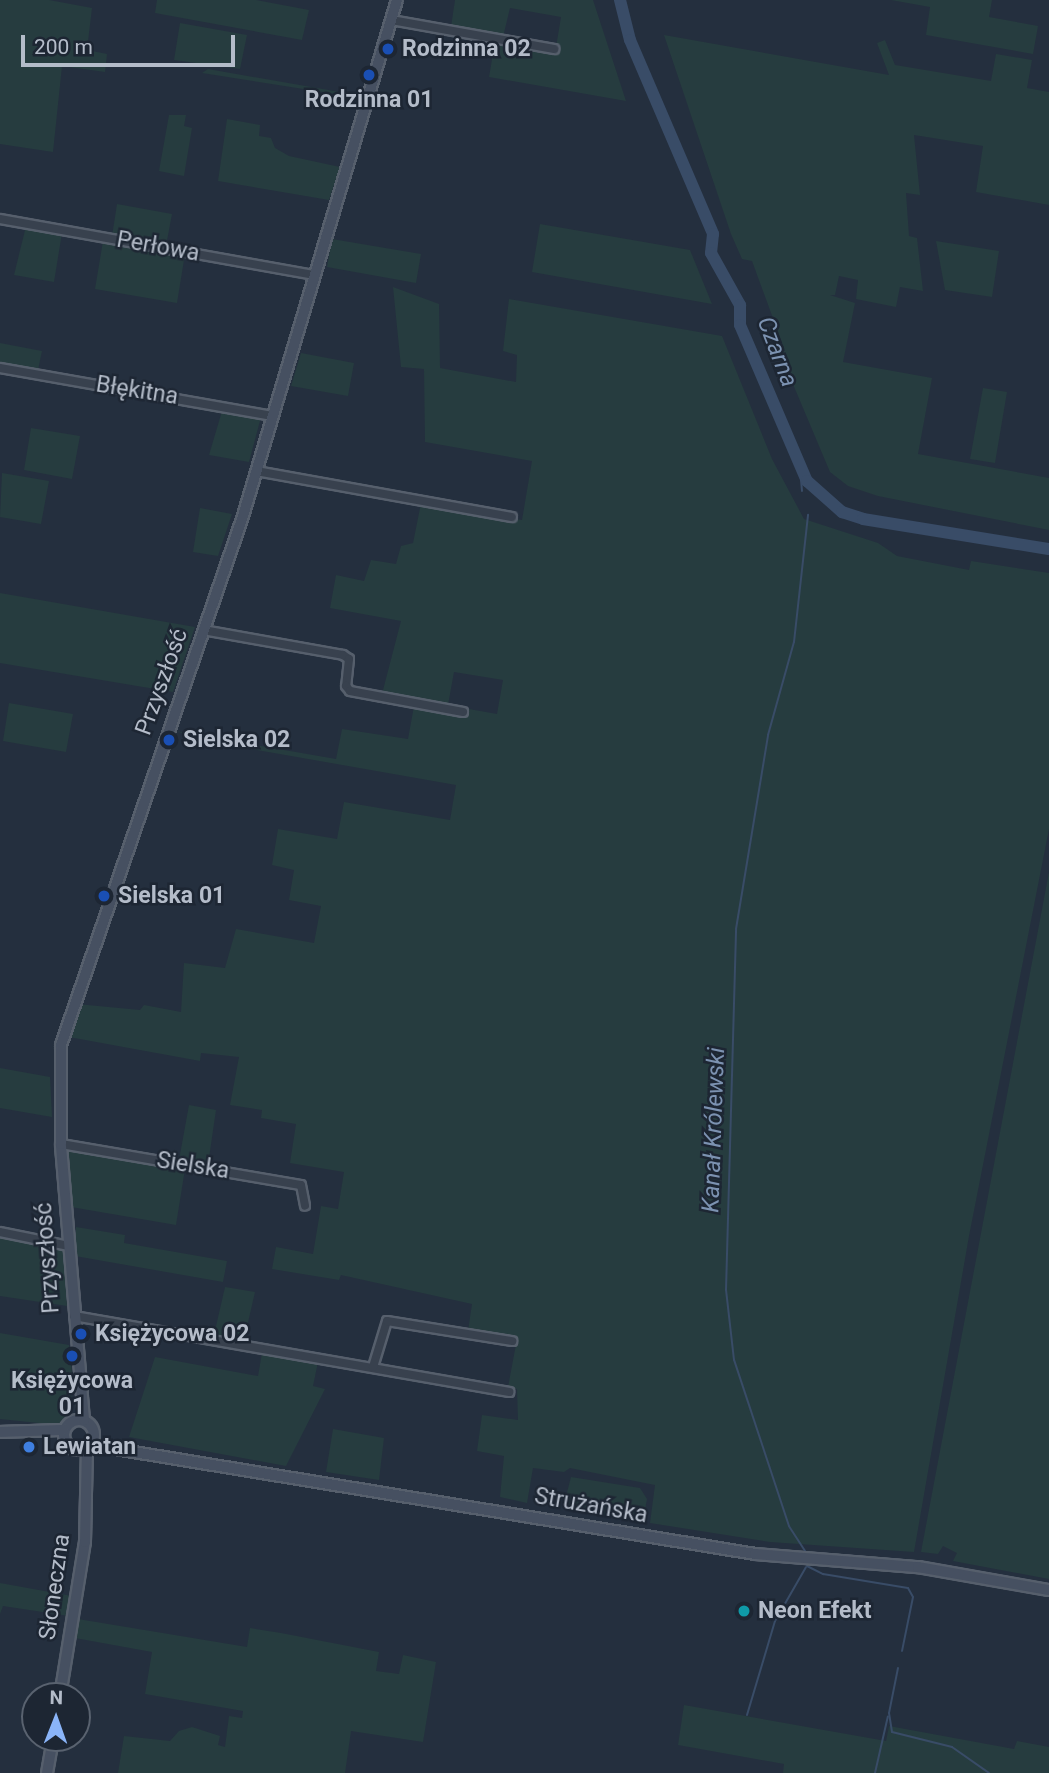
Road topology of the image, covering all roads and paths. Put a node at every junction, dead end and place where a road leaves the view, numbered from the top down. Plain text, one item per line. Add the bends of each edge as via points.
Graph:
1 (397, 0) edge
2 (391, 20) junction
3 (554, 49) dead end
4 (0, 219) edge
5 (315, 275) junction
6 (0, 368) edge
7 (273, 416) junction
8 (256, 471) junction
9 (512, 517) dead end
10 (203, 630) junction
11 (463, 712) dead end
12 (61, 1144) junction
13 (304, 1206) dead end
14 (0, 1233) edge
15 (69, 1246) junction
16 (74, 1317) junction
17 (512, 1341) dead end
18 (373, 1367) junction
19 (509, 1392) dead end
20 (79, 1420) junction
21 (0, 1432) edge
22 (64, 1435) junction
23 (87, 1444) junction
24 (1049, 1590) edge
25 (62, 1682) edge
26 (50, 1752) edge
27 (47, 1773) edge

1 - 2 street, Przyszłość
2 - 3 street
2 - 5 street, Przyszłość
4 - 5 street, Perłowa
5 - 7 street, Przyszłość
6 - 7 street, Błękitna
7 - 8 street, Przyszłość
8 - 9 street
8 - 10 street, Przyszłość
10 - 11 street via 343,655 349,659 346,686 350,691
10 - 12 street, Przyszłość via 67,1022 59,1063
12 - 13 street, Sielska via 301,1185
12 - 15 street, Przyszłość
14 - 15 street
15 - 16 street, Przyszłość
16 - 18 street
16 - 20 street, Przyszłość
17 - 18 street via 387,1321
18 - 19 street
20 - 22 street
20 - 23 street
21 - 22 street
22 - 23 street
23 - 24 street, Strużańska via 624,1533 800,1558 926,1568
23 - 25 street, Słoneczna via 85,1542
26 - 27 street

